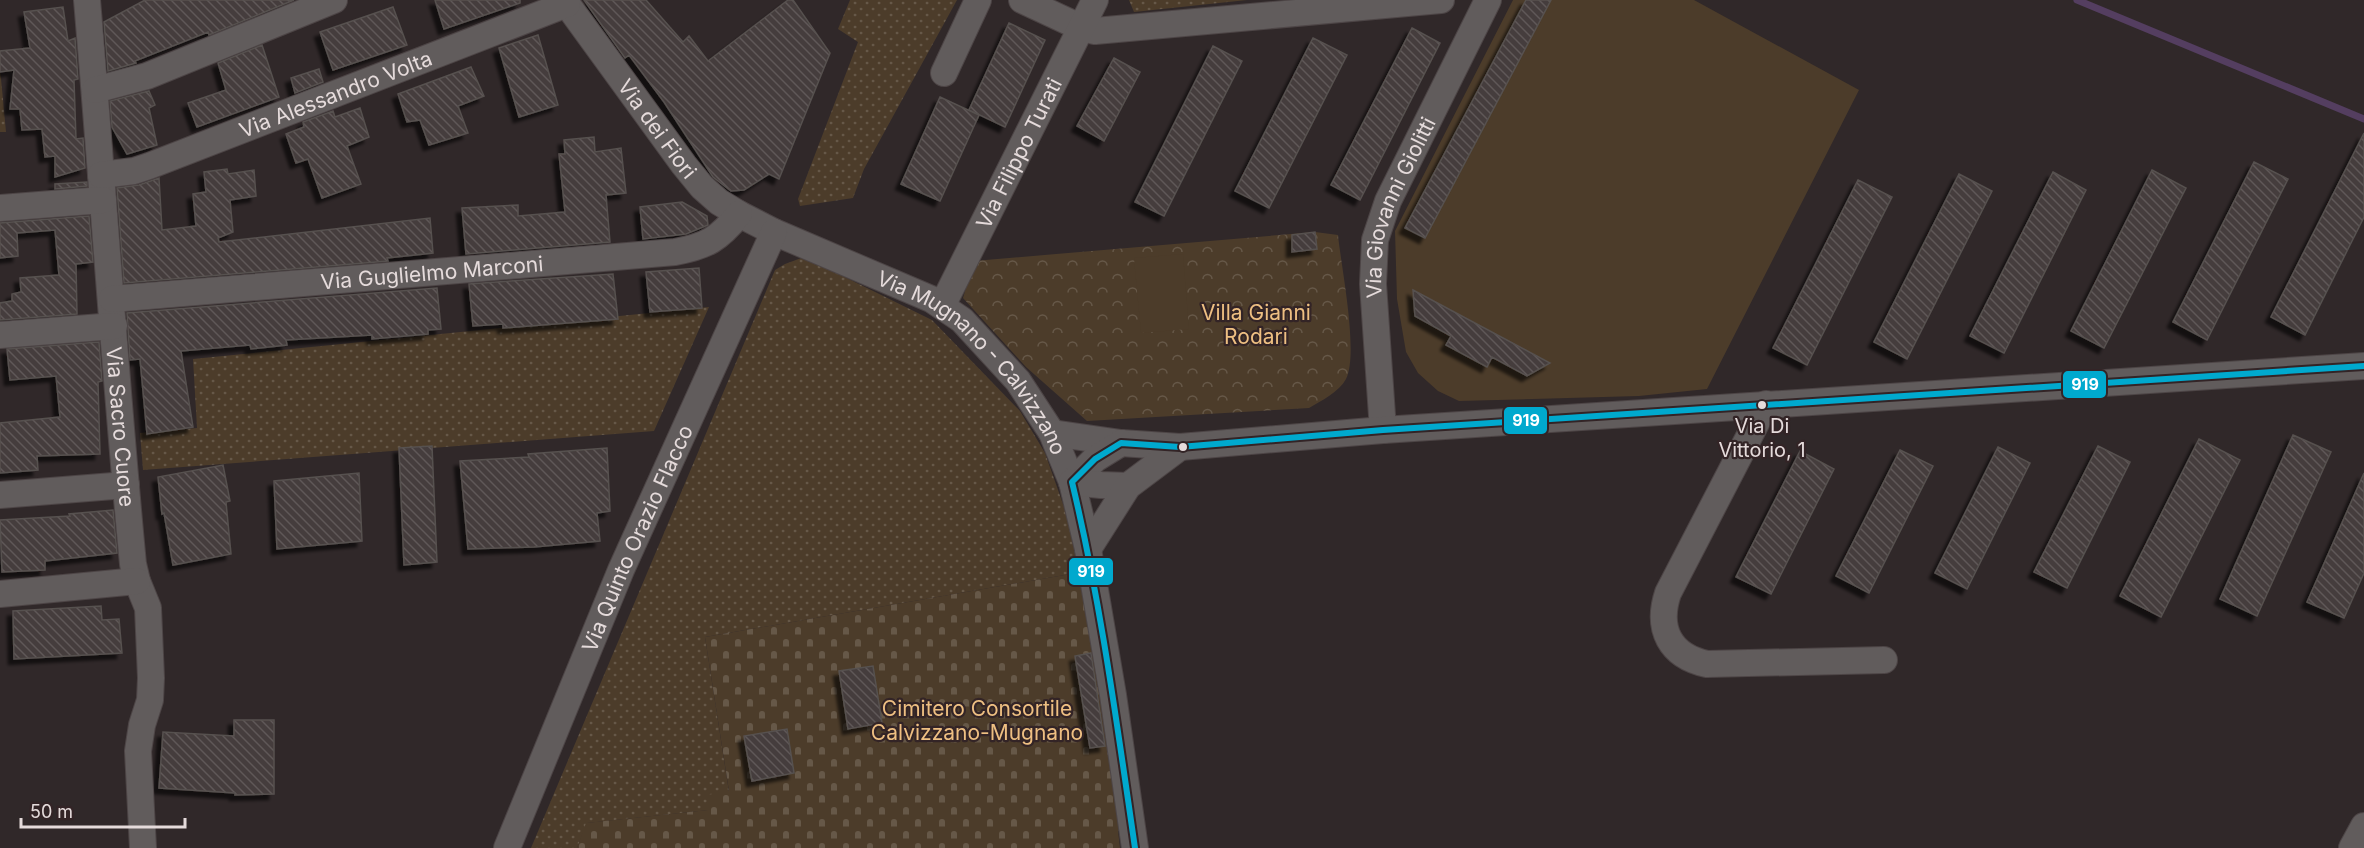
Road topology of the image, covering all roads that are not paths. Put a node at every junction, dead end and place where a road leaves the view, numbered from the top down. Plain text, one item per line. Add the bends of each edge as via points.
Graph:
1 (87, 0) edge
2 (334, 0) edge
3 (978, 0) edge
4 (1022, 0) edge
5 (1095, 0) edge
6 (1441, 0) edge
7 (1488, 0) edge
8 (565, 2) edge
9 (1082, 28) junction
10 (944, 73) dead end
11 (94, 90) junction
12 (102, 188) junction
13 (0, 208) edge
14 (739, 214) junction
15 (774, 232) junction
16 (112, 298) junction
17 (942, 306) junction
18 (114, 326) junction
19 (0, 335) edge
20 (2364, 366) edge
21 (1766, 404) junction
22 (1383, 430) junction
23 (1052, 433) junction
24 (1121, 443) junction
25 (1180, 447) junction
26 (1072, 482) junction
27 (126, 485) junction
28 (1128, 486) junction
29 (0, 495) edge
30 (1088, 549) junction
31 (137, 581) junction
32 (0, 594) edge
33 (1884, 660) dead end
34 (2364, 826) edge
35 (143, 848) edge
36 (507, 848) edge
37 (1135, 848) edge
38 (2352, 848) edge

1 - 11 street, Via Sacro Cuore
2 - 11 street via 147,76
3 - 10 street
4 - 9 street
5 - 9 street, Via Filippo Turati
6 - 9 street via 1106,31
7 - 22 street, Via Giovanni Giolitti via 1388,201 1375,240 1373,284
8 - 12 street, Via Alessandro Volta via 134,171
8 - 14 street, Via dei Fiori via 702,187
9 - 17 street, Via Filippo Turati
11 - 12 street, Via Sacro Cuore
12 - 13 street, Via Alessandro Volta
12 - 16 street, Via Sacro Cuore
14 - 15 street, Via dei Fiori
14 - 16 street, Via Guglielmo Marconi via 715,240 675,252
15 - 17 street, Via Mugnano - Calvizzano
15 - 36 street, Via Quinto Orazio Flacco via 621,570
16 - 18 street, Via Sacro Cuore
17 - 23 street, Via Mugnano - Calvizzano via 962,320 1018,381
18 - 19 street
18 - 27 street, Via Sacro Cuore
20 - 21 street
21 - 22 street
21 - 33 street via 1668,593 1663,624 1670,641 1692,661 1707,664
22 - 25 street
23 - 24 street
23 - 26 street, Via Mugnano - Calvizzano
24 - 25 street
24 - 26 street via 1095,459
25 - 28 street
26 - 28 street
26 - 30 street, Via Mugnano - Calvizzano
27 - 29 street
27 - 31 street, Via Sacro Cuore
28 - 30 street
30 - 37 street, Via Mugnano - Calvizzano
31 - 32 street
31 - 35 street, Via Sacro Cuore via 148,608 151,678 138,752
34 - 38 street

